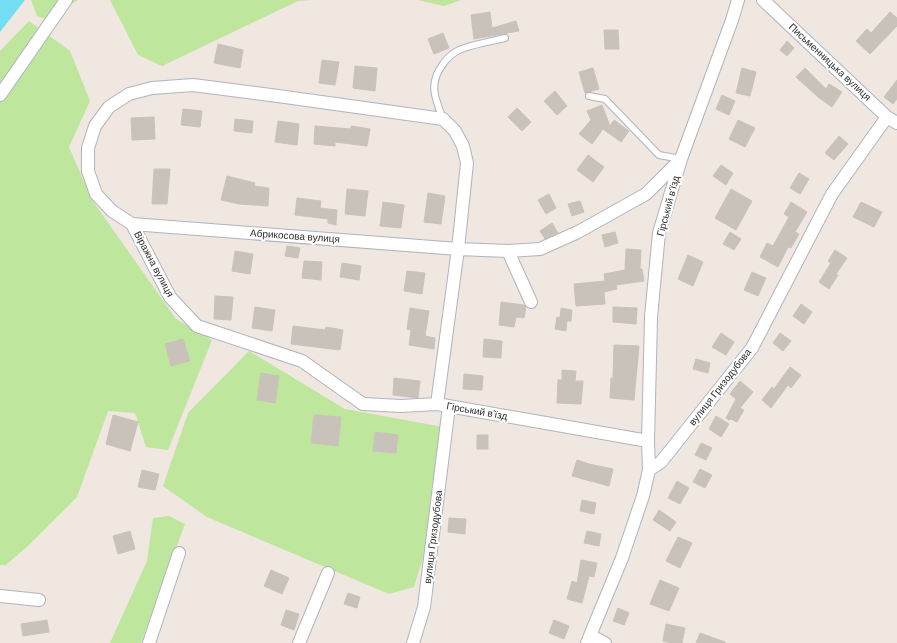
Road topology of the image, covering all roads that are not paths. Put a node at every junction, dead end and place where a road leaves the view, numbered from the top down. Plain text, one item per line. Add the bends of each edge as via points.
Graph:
1 (66, 0) edge
2 (738, 0) edge
3 (763, 0) edge
4 (505, 38) dead end
5 (0, 95) edge
6 (589, 96) dead end
7 (443, 120) junction
8 (892, 120) edge
9 (681, 160) junction
10 (132, 224) junction
11 (458, 249) junction
12 (508, 251) junction
13 (531, 302) dead end
14 (437, 404) junction
15 (449, 406) junction
16 (648, 441) junction
17 (649, 470) junction
18 (179, 553) dead end
19 (328, 573) dead end
20 (0, 596) edge
21 (38, 600) dead end
22 (589, 639) edge
23 (149, 643) edge
24 (298, 643) edge
25 (413, 643) edge
26 (605, 643) edge

1 - 5 street
2 - 9 street, Гірський в’їзд
3 - 8 street, Письменницька вулиця
4 - 7 lane via 460,49 439,69 434,92
6 - 9 lane via 605,99 659,155
7 - 10 street, Віражна вулиця via 193,85 152,88 129,94 109,107 95,126 88,148 88,171 96,194 112,212
7 - 11 street, Гірський в'їзд via 455,131 463,146 467,163
8 - 17 street, вулиця Гризодубова via 832,194 752,348 661,462
9 - 12 street via 646,194 578,232 540,249
9 - 16 street, Гірський в’їзд via 659,233 651,317
10 - 11 street, Абрикосова вулиця
10 - 14 street, Віражна вулиця via 170,297 197,326 302,361 363,404
11 - 12 street
11 - 14 street, Гірський в'їзд
12 - 13 street
14 - 15 street, Гірський в'їзд
15 - 16 street, Гірський в'їзд
15 - 25 street, вулиця Гризодубова via 424,607
16 - 17 street, Гірський в’їзд
17 - 22 street via 622,558
18 - 23 street
19 - 24 street
20 - 21 street
22 - 26 street

